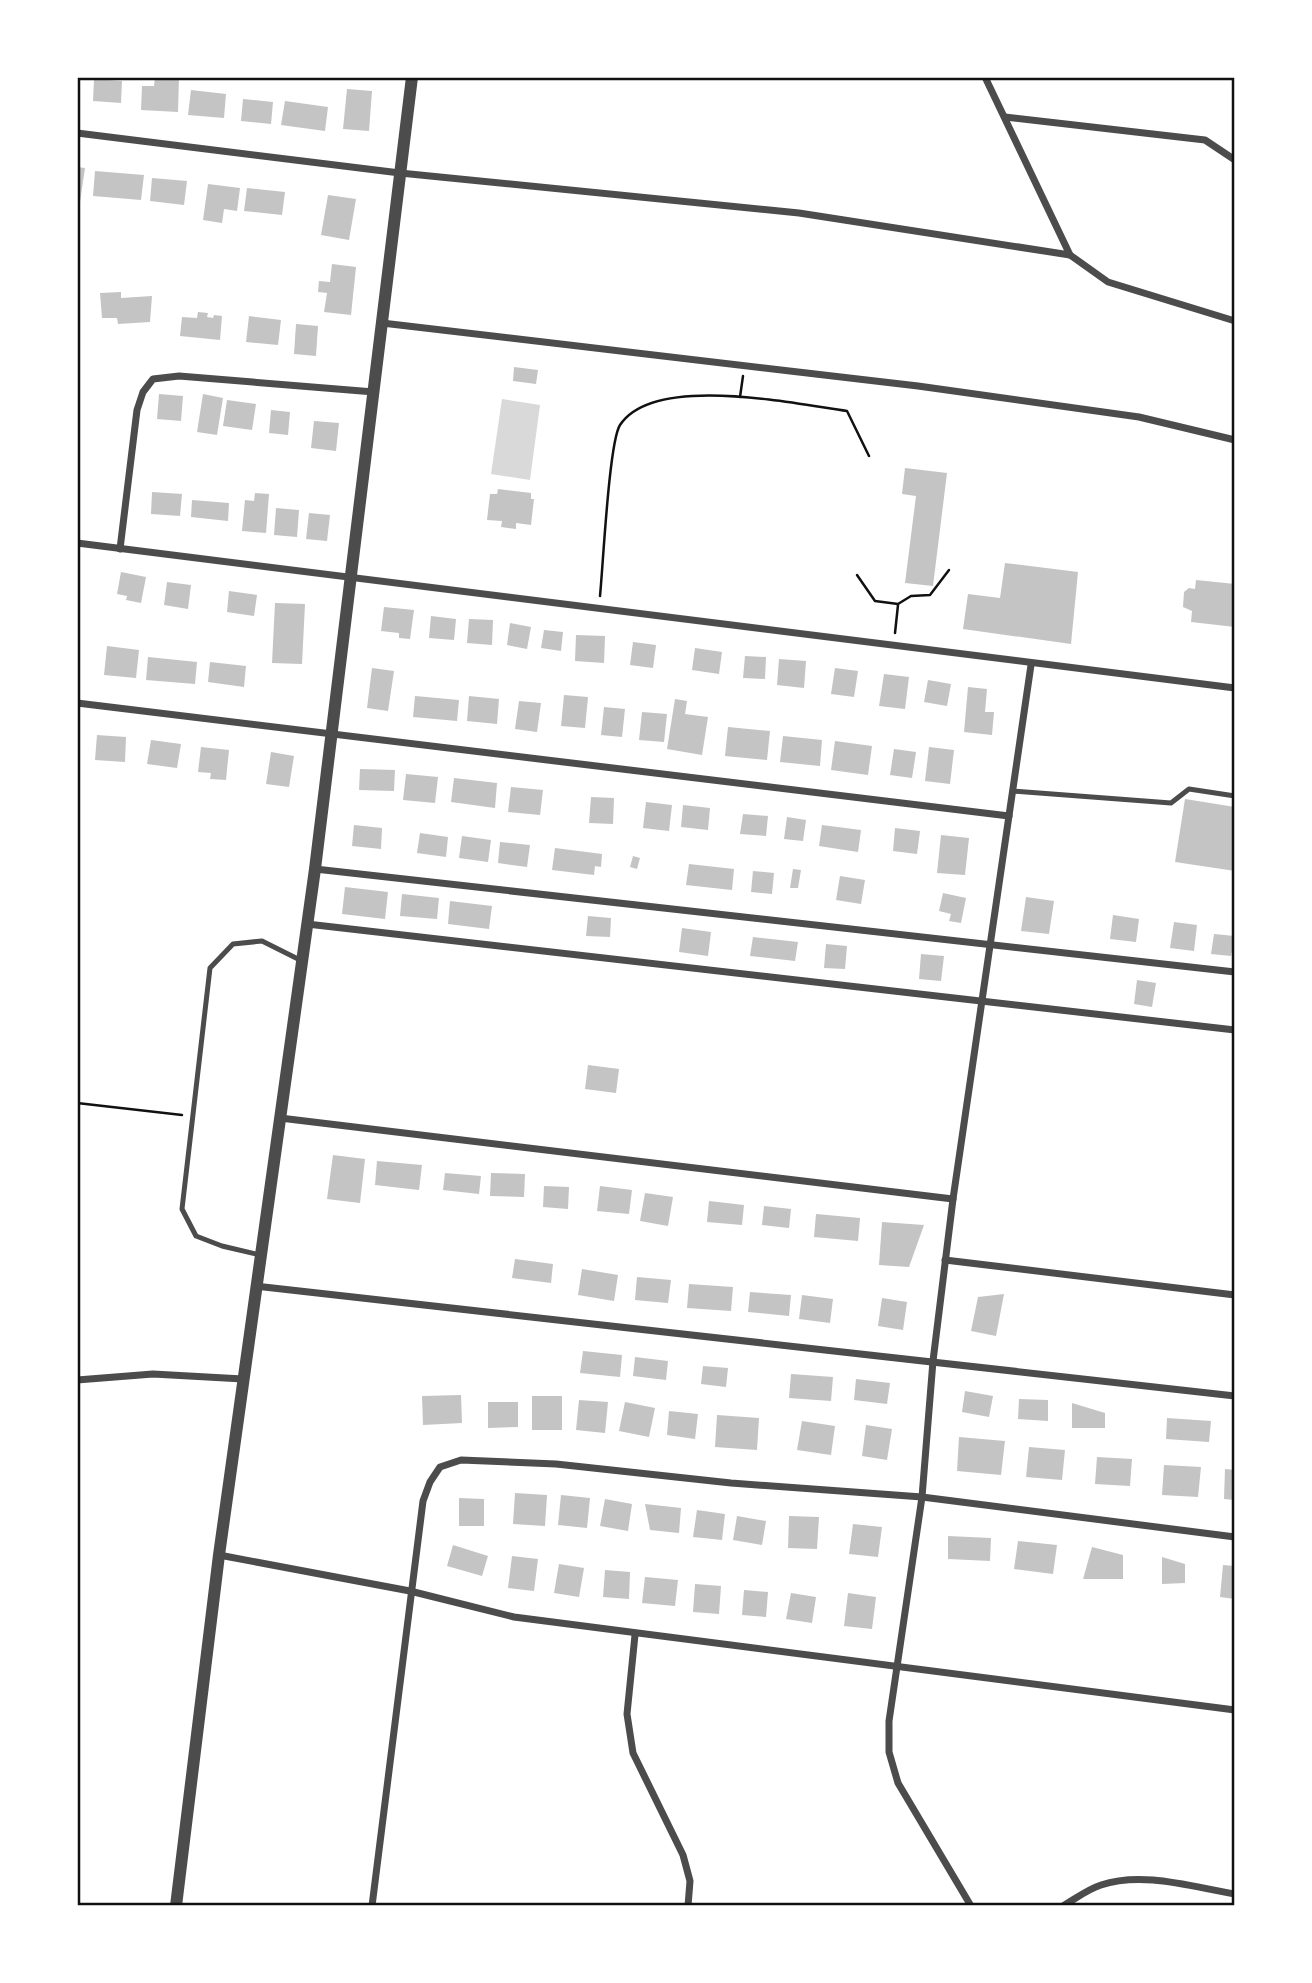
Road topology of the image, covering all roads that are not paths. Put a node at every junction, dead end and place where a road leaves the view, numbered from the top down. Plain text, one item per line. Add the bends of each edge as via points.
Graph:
1 (412, 77) edge
2 (985, 77) edge
3 (1005, 117) junction
4 (77, 133) edge
5 (1235, 160) edge
6 (400, 173) junction
7 (1070, 255) junction
8 (1235, 321) edge
9 (382, 323) junction
10 (374, 392) junction
11 (1235, 440) edge
12 (77, 543) edge
13 (120, 549) junction
14 (352, 577) junction
15 (1031, 664) junction
16 (1235, 688) edge
17 (77, 703) edge
18 (331, 735) junction
19 (1013, 791) junction
20 (1235, 796) edge
21 (1009, 817) junction
22 (315, 869) junction
23 (307, 924) junction
24 (991, 943) junction
25 (302, 961) junction
26 (1235, 972) edge
27 (981, 1003) junction
28 (1235, 1030) edge
29 (279, 1118) junction
30 (953, 1199) junction
31 (260, 1255) junction
32 (945, 1261) junction
33 (255, 1286) junction
34 (1235, 1295) edge
35 (933, 1361) junction
36 (243, 1379) junction
37 (77, 1380) edge
38 (1235, 1396) edge
39 (922, 1497) junction
40 (1235, 1537) edge
41 (219, 1555) junction
42 (410, 1591) junction
43 (635, 1635) junction
44 (898, 1669) junction
45 (1235, 1710) edge
46 (1235, 1894) edge
47 (176, 1906) edge
48 (372, 1906) edge
49 (688, 1906) edge
50 (971, 1906) edge
51 (1063, 1906) edge

1 - 6 street
2 - 3 street
3 - 5 street via 1205,140
3 - 7 street
4 - 6 street
6 - 7 street via 799,214
6 - 9 street
7 - 8 street via 1108,282
9 - 10 street
9 - 11 street via 1139,417
10 - 13 street via 179,376 153,379 137,410
10 - 14 street
12 - 13 street
13 - 14 street
14 - 15 street
14 - 18 street
15 - 16 street
15 - 19 street
17 - 18 street
18 - 21 street
18 - 22 street
19 - 20 lane via 1171,803 1189,789
19 - 21 street
21 - 24 street
22 - 23 street
22 - 24 street
23 - 25 street
23 - 27 street
24 - 26 street
24 - 27 street
25 - 29 street
25 - 31 lane via 262,941 233,944 211,968 182,1209 196,1236
27 - 28 street
27 - 30 street
29 - 30 street
29 - 31 street
30 - 32 street
31 - 33 street
32 - 34 street
32 - 35 street
33 - 35 street
33 - 36 street
35 - 38 street
35 - 39 street
36 - 37 street via 153,1374
36 - 41 street
39 - 40 street
39 - 42 street via 556,1464 461,1460 440,1467 430,1482
39 - 44 street
41 - 42 street
41 - 47 street
42 - 43 street via 514,1617
42 - 48 street
43 - 44 street
43 - 49 street via 627,1714 632,1753 683,1855 690,1881
44 - 45 street
44 - 50 street via 888,1752 898,1783
46 - 51 street via 1122,1879 1098,1885

